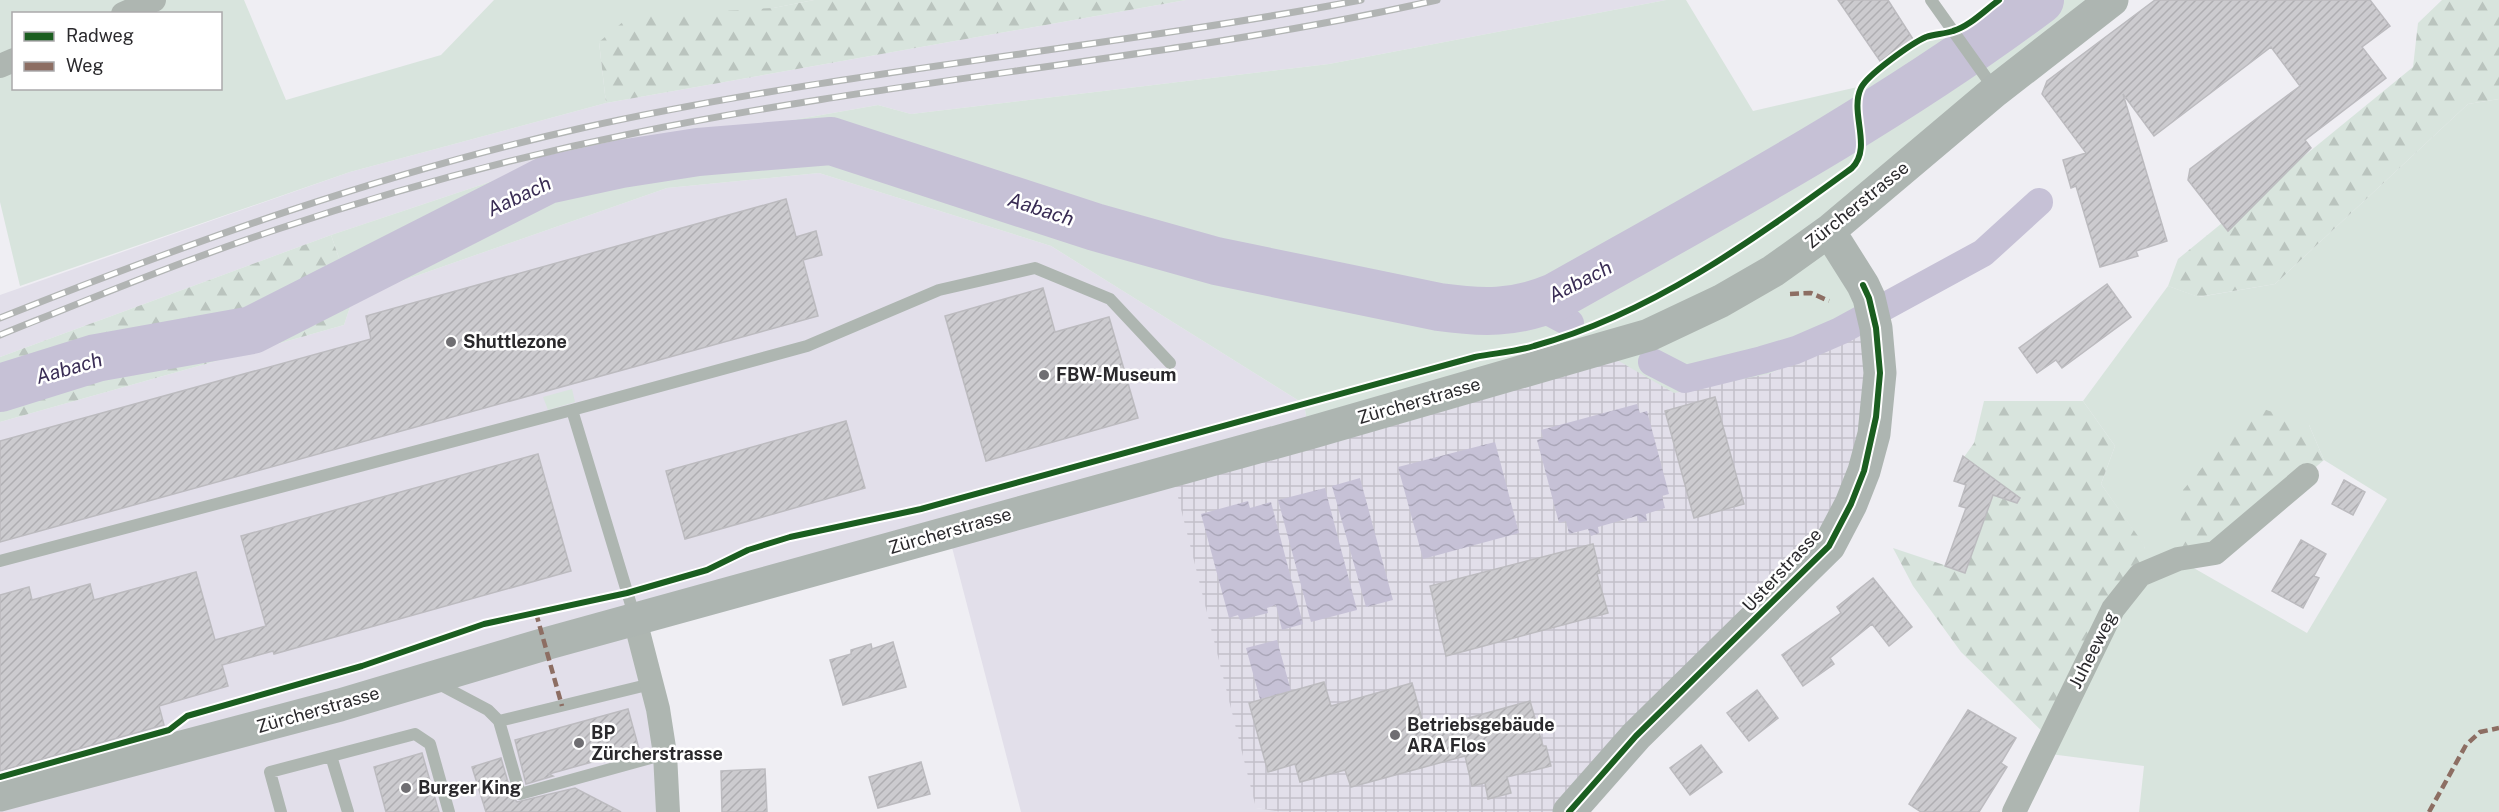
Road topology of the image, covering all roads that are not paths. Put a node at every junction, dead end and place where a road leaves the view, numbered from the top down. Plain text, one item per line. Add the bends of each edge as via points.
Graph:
1 (154, 0) edge
2 (1931, 0) edge
3 (2112, 0) edge
4 (127, 12) edge
5 (1987, 80) junction
6 (1829, 231) junction
7 (1170, 363) dead end
8 (572, 410) junction
9 (2307, 476) dead end
10 (0, 561) edge
11 (635, 620) junction
12 (428, 678) junction
13 (651, 684) junction
14 (499, 721) junction
15 (665, 754) junction
16 (331, 756) junction
17 (0, 795) edge
18 (281, 812) edge
19 (348, 812) edge
20 (448, 812) edge
21 (668, 812) edge
22 (1569, 812) edge
23 (2014, 812) edge

1 - 4 street
2 - 5 lane
3 - 5 main road, Zürcherstrasse
5 - 6 main road, Zürcherstrasse
6 - 11 main road, Zürcherstrasse via 1765,276 1649,335
6 - 22 main road, Usterstrasse via 1872,313 1880,373 1874,434 1851,504 1829,546 1636,736
7 - 8 lane via 1110,299 1035,268 939,290 807,346
8 - 10 lane
8 - 11 lane
9 - 23 street, Juheeweg via 2215,553 2178,559 2140,575 2113,609
11 - 12 main road, Zürcherstrasse
11 - 13 street
12 - 14 lane via 488,710
12 - 17 main road, Zürcherstrasse
13 - 14 lane
13 - 15 street
14 - 15 lane via 520,794
15 - 21 street
16 - 18 lane via 270,772
16 - 19 lane
16 - 20 lane via 415,734 430,744

